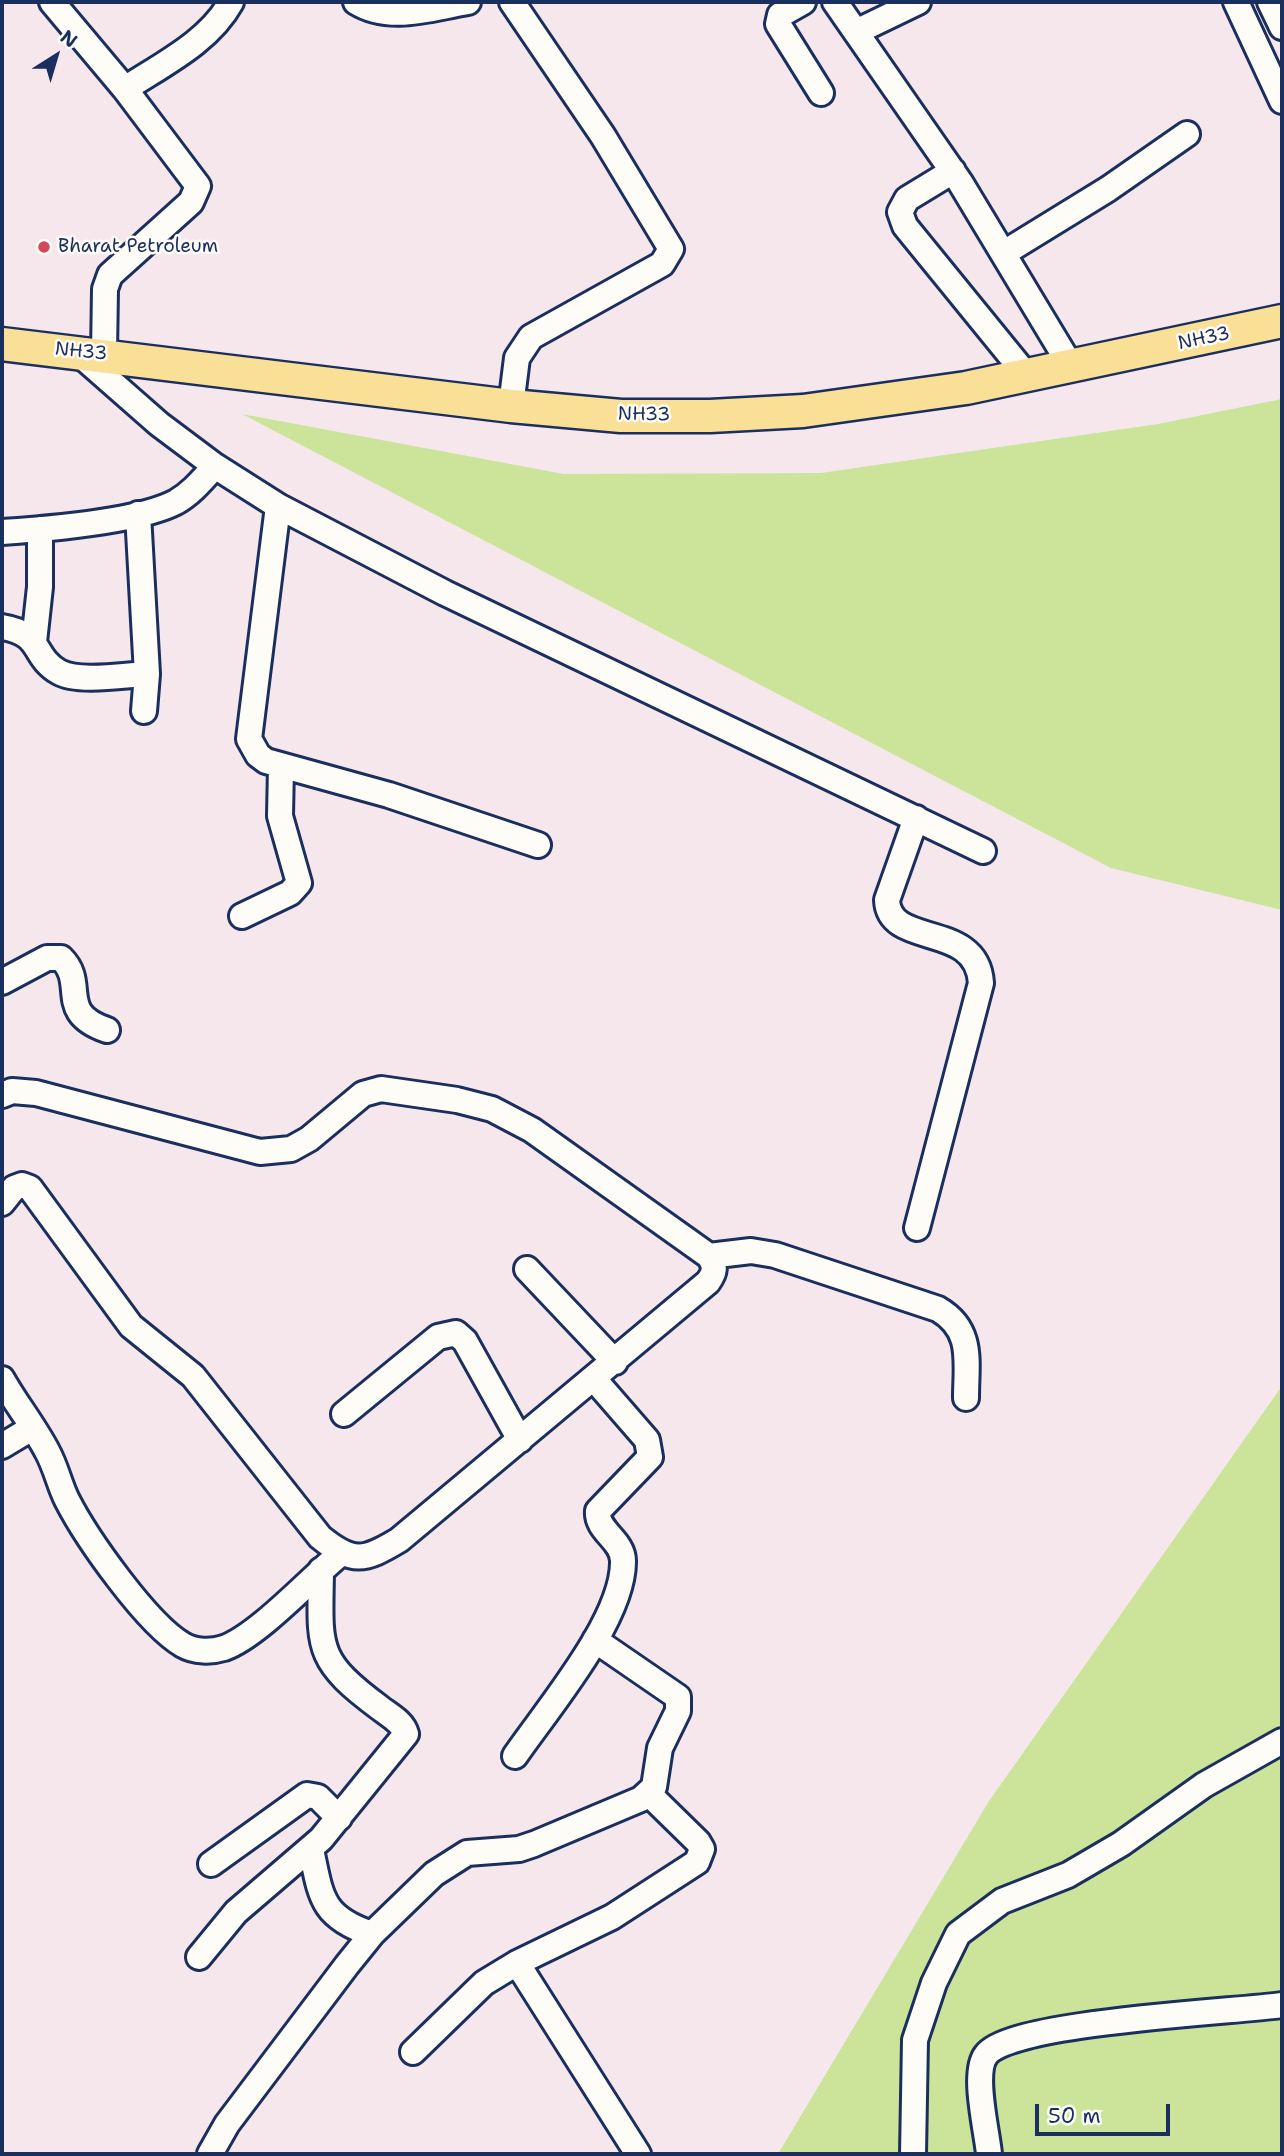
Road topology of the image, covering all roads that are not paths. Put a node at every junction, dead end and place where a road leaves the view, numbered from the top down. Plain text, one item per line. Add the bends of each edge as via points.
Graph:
1 (52, 2) edge
2 (231, 2) edge
3 (356, 2) edge
4 (468, 2) edge
5 (512, 2) edge
6 (803, 2) edge
7 (835, 2) edge
8 (918, 2) edge
9 (1236, 2) edge
10 (1270, 2) edge
11 (770, 11) edge
12 (1282, 27) edge
13 (858, 32) junction
14 (125, 89) junction
15 (821, 93) dead end
16 (1282, 101) edge
17 (1187, 134) dead end
18 (953, 171) junction
19 (1004, 253) junction
20 (1282, 321) edge
21 (2, 344) edge
22 (90, 353) junction
23 (1072, 368) junction
24 (1028, 377) junction
25 (511, 406) junction
26 (215, 466) junction
27 (278, 506) junction
28 (138, 514) junction
29 (40, 529) junction
30 (2, 532) edge
31 (2, 627) edge
32 (34, 642) junction
33 (147, 674) junction
34 (144, 711) dead end
35 (281, 765) junction
36 (916, 818) junction
37 (538, 845) dead end
38 (983, 850) dead end
39 (242, 916) dead end
40 (2, 982) edge
41 (107, 1030) dead end
42 (2, 1095) edge
43 (2, 1203) edge
44 (917, 1228) dead end
45 (709, 1256) junction
46 (527, 1269) dead end
47 (615, 1362) junction
48 (594, 1378) junction
49 (2, 1379) edge
50 (966, 1398) dead end
51 (344, 1414) dead end
52 (32, 1428) junction
53 (520, 1440) junction
54 (2, 1446) edge
55 (340, 1553) junction
56 (321, 1570) junction
57 (595, 1640) junction
58 (1282, 1741) edge
59 (515, 1756) dead end
60 (649, 1794) junction
61 (339, 1818) junction
62 (311, 1849) junction
63 (211, 1864) dead end
64 (372, 1934) junction
65 (199, 1957) dead end
66 (516, 1963) junction
67 (1282, 2005) edge
68 (413, 2052) dead end
69 (210, 2154) edge
70 (638, 2154) edge
71 (913, 2154) edge
72 (989, 2154) edge

1 - 14 street
2 - 14 street via 204,36
3 - 4 street via 402,14
5 - 25 street via 671,249 662,264 531,337 517,358
6 - 11 street
7 - 13 street
8 - 13 street
9 - 16 street
10 - 12 street
11 - 15 street
13 - 18 street
14 - 22 street via 198,186 191,202 110,275
17 - 19 street
18 - 19 street
18 - 24 street via 907,199 900,212 905,226
19 - 23 street
20 - 23 main road, NH33
21 - 22 main road, NH33
22 - 25 main road, NH33
22 - 26 street via 159,424
23 - 24 main road, NH33
24 - 25 main road, NH33 via 803,411 621,416
26 - 27 street
26 - 28 street via 177,501
27 - 35 street via 249,739 258,755
27 - 36 street via 445,593
28 - 29 street
28 - 33 street
29 - 30 street
29 - 32 street
31 - 32 street via 26,634
32 - 33 street via 62,674
33 - 34 street
35 - 37 street
35 - 39 street via 281,816 299,883 290,893
36 - 38 street
36 - 44 street via 887,900 888,911 907,927 962,946 980,969 981,983
40 - 41 street via 47,958 61,958 70,971 82,1018
42 - 45 street via 36,1093 278,1153 309,1139 363,1094 382,1089 457,1100 492,1110 532,1130
43 - 55 street via 14,1188 30,1188 131,1326 193,1376 320,1537
45 - 47 street via 714,1265 708,1282
45 - 50 street via 751,1251 775,1255 939,1309 962,1329
46 - 47 street
47 - 48 street
48 - 53 street
48 - 57 street via 651,1449 645,1465 598,1511 597,1518 622,1549 624,1559 615,1600
49 - 52 street
51 - 53 street via 438,1337 456,1333 465,1341
52 - 54 street
52 - 56 street via 51,1458 68,1502 112,1567 164,1631 185,1647 203,1651 225,1647 247,1634
53 - 55 street via 399,1541 373,1556 356,1558
55 - 56 street
56 - 61 street via 323,1646 332,1667 398,1722 406,1734
57 - 59 street
57 - 60 street via 678,1697 678,1711 660,1748 657,1780
58 - 71 street via 1068,1875 1002,1900 958,1934 934,1983 915,2040
60 - 64 street via 534,1844 467,1853 451,1861
60 - 66 street via 698,1842 702,1849 696,1862 612,1917
61 - 62 street
61 - 63 street via 318,1797 307,1796
62 - 64 street via 327,1908 350,1927
62 - 65 street via 236,1912
64 - 69 street via 227,2124
66 - 68 street via 466,1999
66 - 70 street
67 - 72 street via 1109,2023 1016,2037 996,2045 985,2056 980,2071

